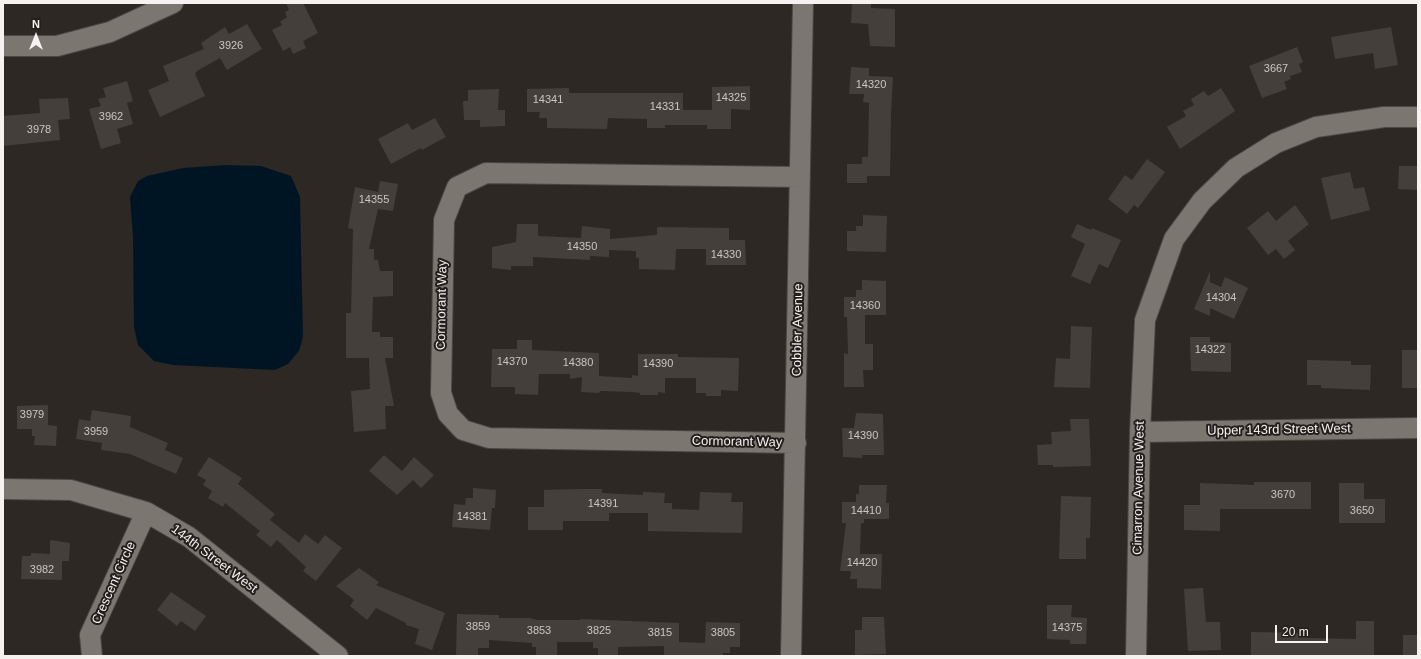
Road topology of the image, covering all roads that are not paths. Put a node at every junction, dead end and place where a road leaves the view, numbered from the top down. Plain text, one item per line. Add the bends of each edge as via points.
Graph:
1 (803, 3) edge
2 (165, 5) edge
3 (3, 46) edge
4 (1418, 116) edge
5 (800, 177) junction
6 (1418, 428) edge
7 (1140, 432) junction
8 (796, 443) junction
9 (3, 489) edge
10 (146, 512) junction
11 (92, 656) edge
12 (338, 656) edge
13 (792, 656) edge
14 (1136, 656) edge

1 - 5 street, Cobbler Avenue
2 - 3 street via 110,32 57,46
4 - 7 street, Cimarron Avenue West via 1384,116 1316,127 1276,143 1236,168 1202,201 1174,239 1145,320
5 - 8 street, Cobbler Avenue
5 - 8 street, Cormorant Way via 486,173 457,187 443,228 441,393 448,414 463,430 488,438
6 - 7 street, Upper 143rd Street West
7 - 14 street, Cimarron Avenue West
8 - 13 street, Cobbler Avenue
9 - 10 street, 144th Street West via 71,490
10 - 11 street, Crescent Circle via 90,635
10 - 12 street, 144th Street West via 189,537

